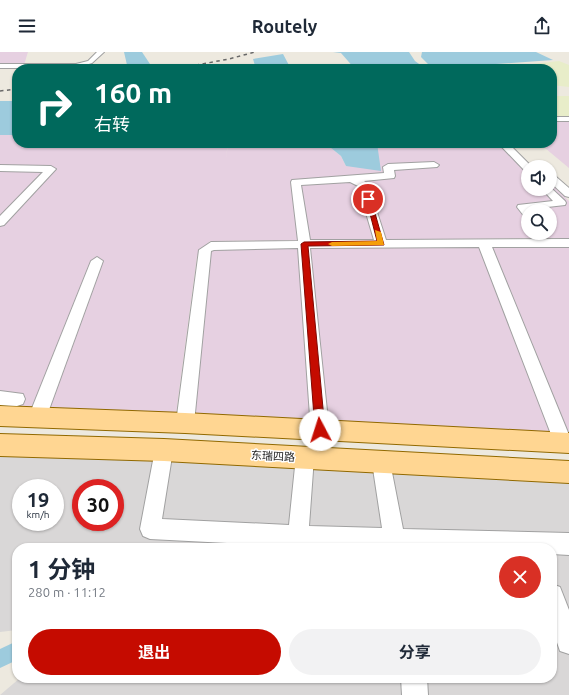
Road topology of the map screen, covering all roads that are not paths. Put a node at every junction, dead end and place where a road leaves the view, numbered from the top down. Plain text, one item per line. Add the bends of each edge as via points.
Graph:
1 (101, 52) edge
2 (83, 64) edge
3 (0, 66) edge
4 (12, 66) edge
5 (557, 119) edge
6 (569, 119) edge
7 (508, 148) edge
8 (518, 148) edge
9 (531, 160) edge
10 (521, 162) edge
11 (434, 165) dead end
12 (0, 168) edge
13 (354, 180) junction
14 (565, 186) edge
15 (569, 194) edge
16 (554, 196) edge
17 (551, 204) edge
18 (0, 223) edge
19 (552, 240) edge
20 (484, 243) junction
21 (555, 243) junction
22 (569, 243) edge
23 (304, 244) junction
24 (382, 244) junction
25 (97, 261) dead end
26 (0, 398) edge
27 (17, 399) dead end
28 (0, 416) edge
29 (37, 418) junction
30 (185, 423) junction
31 (320, 430) junction
32 (566, 443) edge
33 (0, 445) edge
34 (164, 450) junction
35 (305, 458) junction
36 (381, 462) junction
37 (569, 472) edge
38 (298, 542) edge
39 (346, 543) edge
40 (395, 543) edge
41 (557, 544) edge
42 (569, 544) edge
43 (557, 616) edge
44 (562, 636) edge
45 (414, 683) edge
46 (415, 695) edge

1 - 2 street via 90,62
3 - 4 street
5 - 6 street
7 - 10 street
8 - 9 street
11 - 13 street via 388,167 390,176
12 - 18 street via 51,170
13 - 23 street via 296,182
13 - 24 street via 363,184
14 - 15 street
16 - 17 street via 561,203
19 - 21 street
20 - 21 street
20 - 24 street
20 - 32 street
21 - 22 street
23 - 24 street
23 - 30 street via 211,246 205,250
23 - 31 street
25 - 29 street
26 - 27 street
28 - 29 main road
29 - 30 main road
30 - 31 main road
31 - 32 main road
33 - 34 main road, 东瑞四路
34 - 35 main road, 东瑞四路
34 - 38 street via 150,529
35 - 36 main road, 东瑞四路
35 - 38 street
36 - 37 main road, 东瑞四路
36 - 40 street
38 - 39 street
41 - 42 street
43 - 44 street
45 - 46 street

